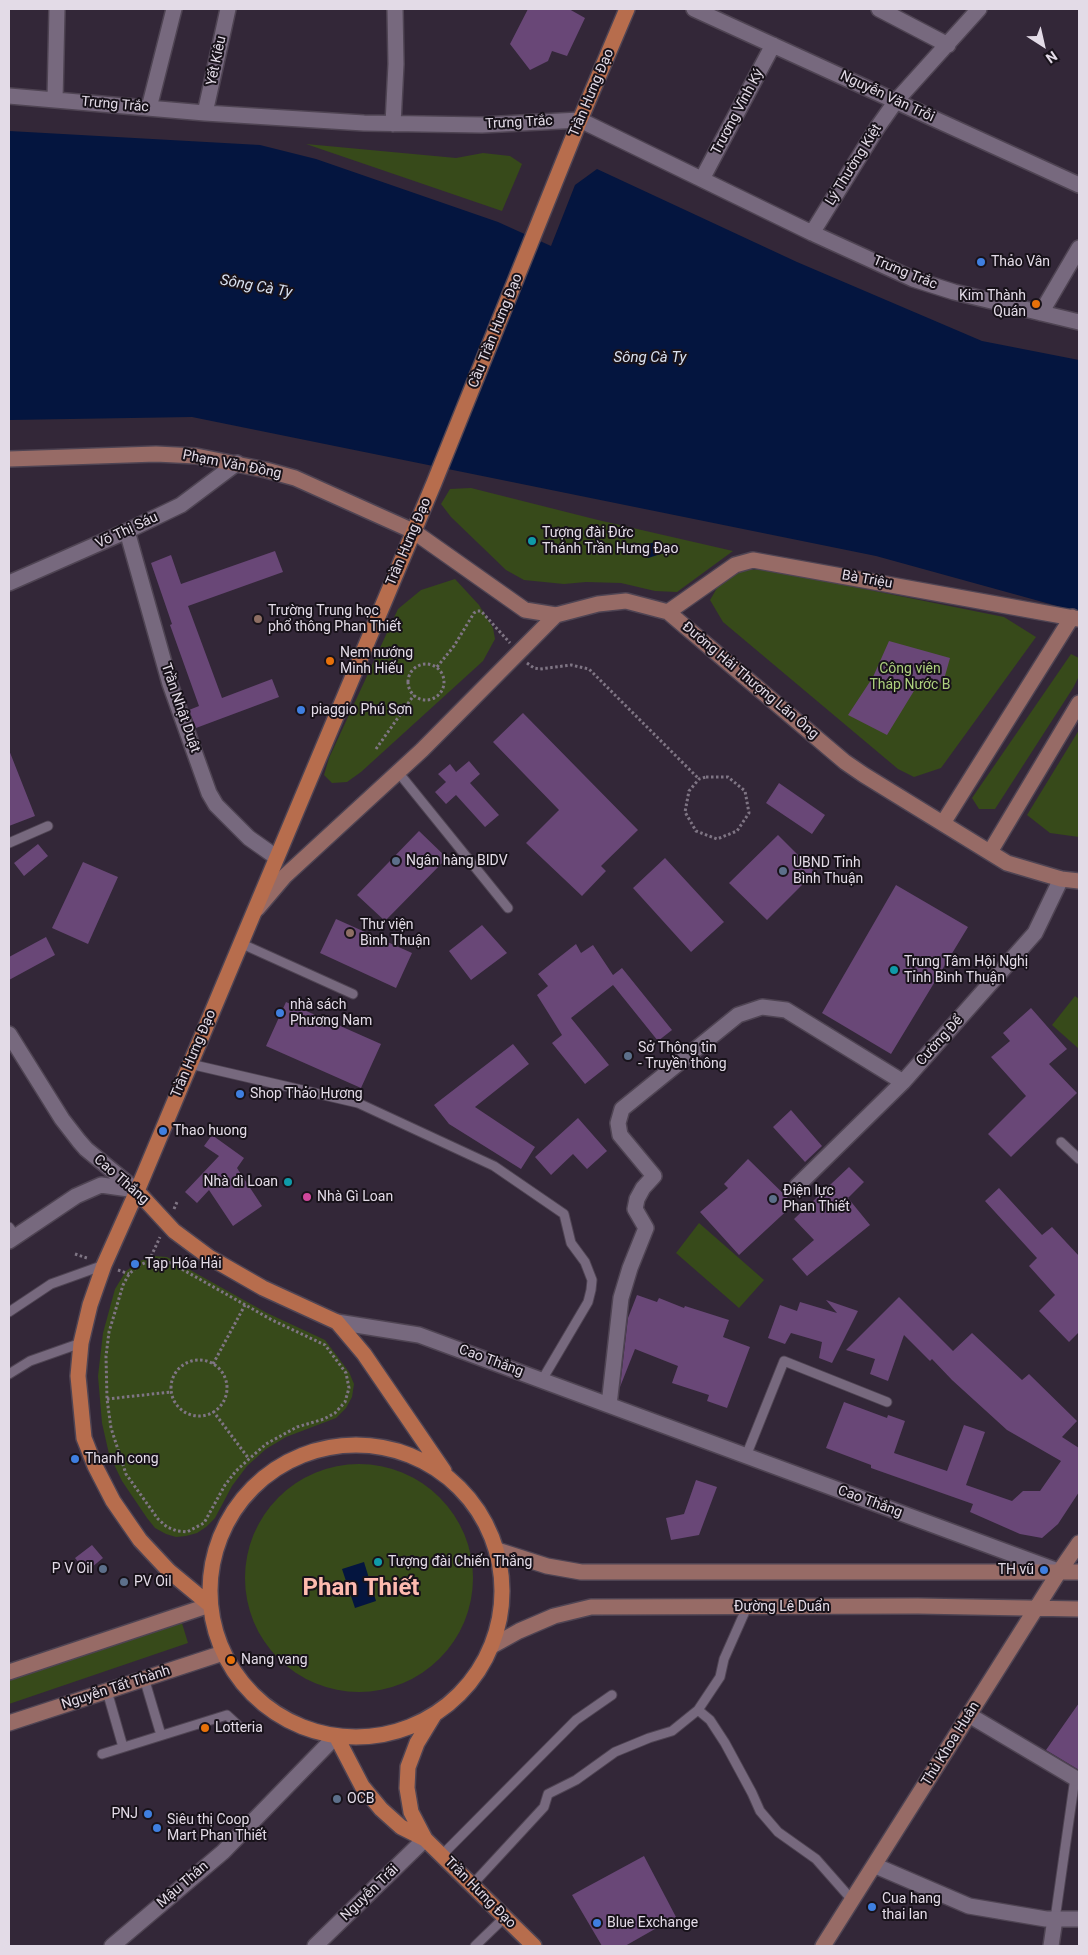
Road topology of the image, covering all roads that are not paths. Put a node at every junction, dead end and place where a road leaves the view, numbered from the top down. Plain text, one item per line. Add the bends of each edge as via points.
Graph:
1 (56, 9) edge
2 (174, 9) edge
3 (228, 9) edge
4 (395, 9) edge
5 (627, 9) edge
6 (694, 9) edge
7 (880, 9) edge
8 (979, 9) edge
9 (773, 45) junction
10 (948, 45) junction
11 (9, 96) edge
12 (55, 100) junction
13 (896, 101) junction
14 (150, 108) junction
15 (205, 113) junction
16 (580, 120) junction
17 (393, 124) junction
18 (558, 178) joint
19 (702, 178) junction
20 (1079, 185) edge
21 (812, 233) junction
22 (1079, 248) edge
23 (1041, 313) junction
24 (1079, 322) edge
25 (9, 459) edge
26 (237, 463) junction
27 (434, 483) joint
28 (413, 531) junction
29 (127, 532) junction
30 (9, 584) edge
31 (668, 612) junction
32 (556, 615) junction
33 (1076, 618) edge
34 (1079, 703) edge
35 (398, 772) junction
36 (944, 823) junction
37 (48, 826) dead end
38 (9, 843) edge
39 (990, 852) junction
40 (276, 857) junction
41 (1061, 879) junction
42 (1079, 881) edge
43 (508, 908) dead end
44 (253, 914) junction
45 (240, 943) junction
46 (353, 994) dead end
47 (9, 1034) edge
48 (190, 1064) junction
49 (904, 1082) junction
50 (1061, 1142) dead end
51 (1079, 1160) edge
52 (797, 1186) dead end
53 (137, 1190) junction
54 (11, 1234) edge
55 (104, 1264) junction
56 (9, 1312) edge
57 (337, 1322) junction
58 (81, 1343) junction
59 (9, 1374) edge
60 (542, 1380) junction
61 (887, 1402) dead end
62 (609, 1405) junction
63 (746, 1456) junction
64 (448, 1476) junction
65 (1079, 1543) edge
66 (497, 1550) junction
67 (1059, 1572) junction
68 (1079, 1572) edge
69 (210, 1605) junction
70 (747, 1607) junction
71 (1036, 1608) junction
72 (1079, 1609) edge
73 (492, 1646) junction
74 (223, 1653) junction
75 (9, 1672) edge
76 (144, 1678) junction
77 (107, 1691) junction
78 (612, 1694) dead end
79 (698, 1710) junction
80 (434, 1714) junction
81 (969, 1715) junction
82 (9, 1723) edge
83 (242, 1728) dead end
84 (161, 1735) junction
85 (336, 1736) junction
86 (123, 1747) junction
87 (102, 1754) dead end
88 (1077, 1779) edge
89 (425, 1839) junction
90 (442, 1855) junction
91 (876, 1866) junction
92 (472, 1885) junction
93 (853, 1901) junction
94 (505, 1917) junction
95 (1055, 1919) junction
96 (1079, 1919) edge
97 (112, 1946) edge
98 (314, 1946) edge
99 (475, 1946) edge
100 (534, 1946) edge
101 (823, 1946) edge
102 (1052, 1946) edge

1 - 12 street
2 - 14 street
3 - 15 street, Yết Kiêu
4 - 17 street
5 - 16 main road, Trần Hưng Đạo
6 - 9 street, Nguyễn Văn Trỗi
7 - 10 street
8 - 10 street, Lý Thường Kiệt
9 - 13 street, Nguyễn Văn Trỗi
9 - 19 street, Trương Vĩnh Ký
10 - 13 street, Lý Thường Kiệt
11 - 12 street, Trưng Trắc
12 - 14 street, Trưng Trắc
13 - 20 street, Nguyễn Văn Trỗi
13 - 21 street, Lý Thường Kiệt
14 - 15 street, Trưng Trắc
15 - 17 street, Trưng Trắc
16 - 17 street, Trưng Trắc via 482,125
16 - 18 main road, Trần Hưng Đạo
16 - 19 street, Trưng Trắc
18 - 27 main road, Cầu Trần Hưng Đạo
19 - 21 street, Trưng Trắc
21 - 23 street, Trưng Trắc via 913,279
22 - 23 street
23 - 24 street, Trưng Trắc
25 - 26 street, Phạm Văn Đồng via 156,454
26 - 28 street, Phạm Văn Đồng via 295,478
26 - 29 street, Võ Thị Sáu via 181,505
27 - 28 main road, Trần Hưng Đạo
28 - 32 street, Đường Hải Thượng Lãn Ông via 525,610
28 - 40 main road, Trần Hưng Đạo
29 - 30 street, Võ Thị Sáu
29 - 40 street, Trần Nhật Duật via 170,684 209,793 216,805 249,838
31 - 32 street, Đường Hải Thượng Lãn Ông via 626,601 598,604
31 - 33 street, Bà Triệu via 735,566 753,560
31 - 36 street, Đường Hải Thượng Lãn Ông via 845,762
32 - 35 street
33 - 36 street
34 - 39 street
35 - 43 lane
35 - 44 street via 285,876
36 - 39 street, Đường Hải Thượng Lãn Ông
37 - 38 lane
39 - 41 street, Đường Hải Thượng Lãn Ông via 1007,862
40 - 44 main road, Trần Hưng Đạo
41 - 42 street, Đường Hải Thượng Lãn Ông
41 - 49 street, Cường Để via 1035,933
44 - 45 main road, Trần Hưng Đạo
45 - 46 lane
45 - 48 main road, Trần Hưng Đạo
47 - 53 street, Cao Thắng via 79,1141
48 - 53 main road, Trần Hưng Đạo
48 - 60 lane via 358,1103 494,1166 564,1214 571,1243 585,1262 592,1280 591,1290 588,1302
49 - 52 street, Cường Để
49 - 62 street via 786,1010 762,1007 738,1015 622,1109 618,1123 620,1134 654,1176 643,1188 635,1209 646,1228 621,1298
50 - 51 lane
53 - 54 street via 101,1185
53 - 55 main road, Trần Hưng Đạo
53 - 57 main road, Cao Thắng via 174,1231 209,1257 263,1288
55 - 56 lane via 51,1284
55 - 58 main road, Trần Hưng Đạo
57 - 60 street, Cao Thắng via 419,1335
57 - 64 main road via 364,1354
58 - 59 lane via 30,1361
58 - 69 main road, Trần Hưng Đạo via 78,1376 84,1438 96,1466 140,1540 169,1571
60 - 62 street, Cao Thắng
61 - 63 lane via 784,1361
62 - 63 street, Cao Thắng
63 - 67 street, Cao Thắng
64 - 66 main road via 470,1497 486,1522
64 - 69 main road via 422,1460 393,1449 362,1445 324,1449 274,1470 250,1491 231,1516 218,1544 211,1574
65 - 67 street, Thủ Khoa Huân
66 - 67 street via 547,1566 581,1572
66 - 73 main road via 502,1569 502,1608
67 - 68 street
67 - 71 street, Thủ Khoa Huân
69 - 74 main road
69 - 75 street
70 - 71 street, Đường Lê Duẩn
70 - 73 street, Đường Lê Duẩn via 591,1607 554,1616
70 - 79 lane via 724,1659 720,1677
71 - 72 street, Đường Lê Duẩn
71 - 81 street, Thủ Khoa Huân
73 - 80 main road via 478,1672 458,1696
74 - 76 street, Nguyễn Tất Thành
74 - 85 main road via 250,1693 290,1722
76 - 77 street, Nguyễn Tất Thành
76 - 84 lane
77 - 82 street, Nguyễn Tất Thành
77 - 86 lane
78 - 90 lane via 576,1720
79 - 92 lane via 672,1731 615,1752 576,1780 548,1794 544,1807
79 - 93 lane via 710,1720 725,1743 760,1811 778,1832 816,1859
80 - 85 main road via 387,1734
80 - 89 main road, Trần Hưng Đạo via 416,1743 408,1767 411,1812
81 - 88 street
81 - 91 street, Thủ Khoa Huân
83 - 84 lane via 227,1715
84 - 86 lane
85 - 89 main road, Trần Hưng Đạo via 362,1786 381,1809 401,1827
85 - 97 street, Mậu Thân via 223,1852
86 - 87 lane
88 - 95 lane
89 - 90 main road, Trần Hưng Đạo
89 - 98 street, Nguyễn Trãi
90 - 92 main road, Trần Hưng Đạo
91 - 93 street, Thủ Khoa Huân
91 - 95 street via 969,1906
92 - 94 main road, Trần Hưng Đạo
93 - 101 street, Thủ Khoa Huân
94 - 99 lane
94 - 100 main road, Trần Hưng Đạo
95 - 96 street
95 - 102 street

